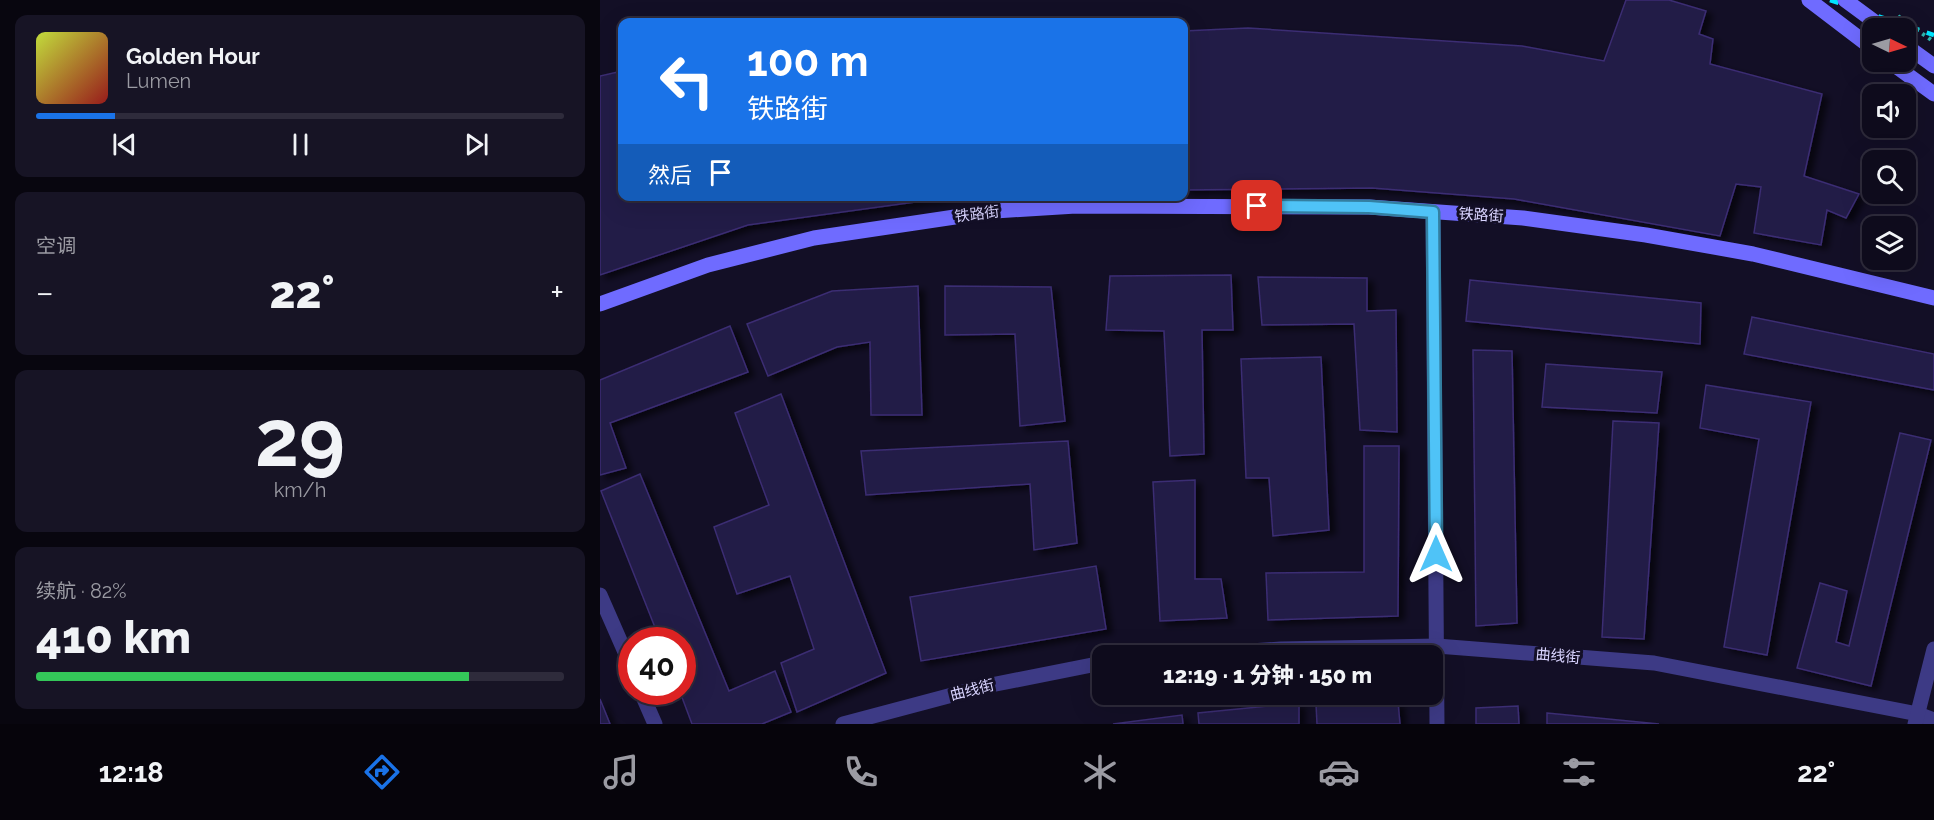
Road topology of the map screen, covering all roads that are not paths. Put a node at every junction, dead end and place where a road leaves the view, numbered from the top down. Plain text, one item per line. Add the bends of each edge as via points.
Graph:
1 (1809, 0) edge
2 (1845, 0) edge
3 (1869, 18) edge
4 (1862, 40) edge
5 (1916, 53) edge
6 (1934, 66) edge
7 (1904, 72) edge
8 (1934, 94) edge
9 (1433, 212) junction
10 (1934, 298) edge
11 (600, 304) edge
12 (600, 595) edge
13 (618, 636) edge
14 (1437, 645) edge
15 (1443, 646) edge
16 (1934, 649) edge
17 (1092, 665) edge
18 (647, 705) edge
19 (1437, 705) edge
20 (1917, 719) edge
21 (1934, 720) edge
22 (655, 724) edge
23 (843, 724) edge
24 (1437, 724) edge

1 - 4 main road
2 - 3 main road, bridge
5 - 6 main road
7 - 8 main road
9 - 10 main road, 铁路街 via 1523,218 1646,235 1753,254
9 - 11 main road, 铁路街 via 1369,207 1212,206 1076,206 995,211 814,238 708,265
9 - 14 street
12 - 13 street
15 - 20 street, 曲线街 via 1654,663
16 - 20 street
17 - 23 street, 曲线街 via 986,686
18 - 22 street
19 - 24 street
20 - 21 street, 曲线街

